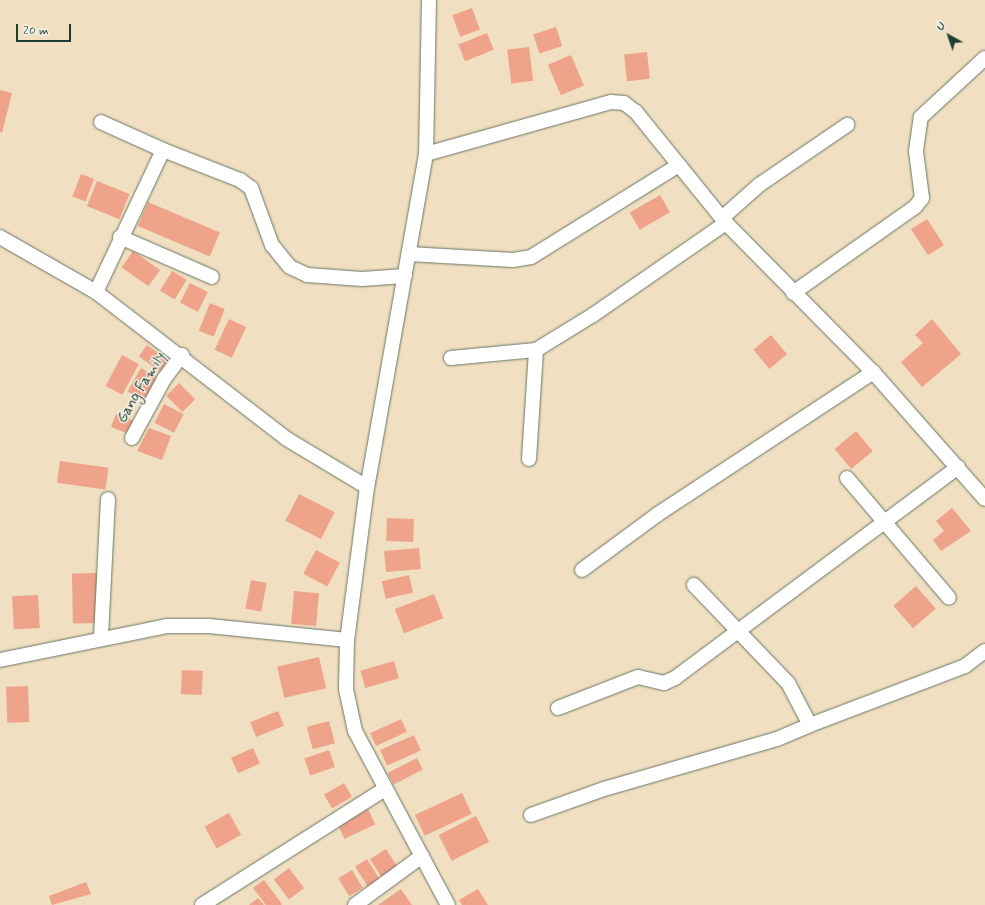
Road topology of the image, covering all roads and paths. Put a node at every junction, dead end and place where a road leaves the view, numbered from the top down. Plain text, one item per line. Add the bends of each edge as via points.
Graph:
1 (430, 0) edge
2 (985, 58) edge
3 (101, 122) dead end
4 (847, 125) dead end
5 (163, 150) junction
6 (426, 154) junction
7 (679, 165) junction
8 (724, 220) junction
9 (0, 237) edge
10 (120, 238) junction
11 (409, 254) junction
12 (405, 276) junction
13 (212, 277) dead end
14 (96, 292) junction
15 (793, 293) junction
16 (536, 350) junction
17 (182, 355) junction
18 (451, 358) dead end
19 (873, 372) junction
20 (132, 438) dead end
21 (528, 459) dead end
22 (958, 467) junction
23 (847, 478) dead end
24 (367, 487) junction
25 (108, 499) dead end
26 (985, 499) edge
27 (886, 521) junction
28 (582, 570) dead end
29 (694, 585) dead end
30 (949, 598) dead end
31 (736, 632) junction
32 (101, 637) junction
33 (347, 640) junction
34 (985, 651) edge
35 (0, 660) edge
36 (558, 708) dead end
37 (810, 725) junction
38 (385, 788) junction
39 (531, 815) dead end
40 (422, 856) junction
41 (202, 905) edge
42 (355, 905) edge
43 (448, 905) edge

1 - 6 street
2 - 15 street via 921,118 916,150 922,198 915,207
3 - 5 street
4 - 8 street via 760,185
5 - 10 street
5 - 12 street via 240,180 251,188 272,245 290,267 306,275 362,279
6 - 7 street via 611,102 624,103 636,112
6 - 11 street
7 - 8 street
7 - 11 street via 532,257 512,260
8 - 15 street
8 - 16 street via 593,315
9 - 14 street
10 - 13 street
10 - 14 street
11 - 12 street
12 - 24 street
14 - 17 street
15 - 19 street
16 - 18 street
16 - 21 street
17 - 20 street, Gang Family via 164,379
17 - 24 street via 287,439
19 - 22 street
19 - 28 street via 658,514
22 - 26 street
22 - 27 street
23 - 27 street
24 - 33 street
25 - 32 street
27 - 30 street
27 - 31 street
29 - 31 street
31 - 36 street via 664,684 638,677
31 - 37 street via 788,683
32 - 33 street via 167,626 209,626
32 - 35 street
33 - 38 street via 346,689 354,731
34 - 37 street via 966,666
37 - 39 street via 777,739 604,789
38 - 40 street
38 - 41 street
40 - 42 street
40 - 43 street

